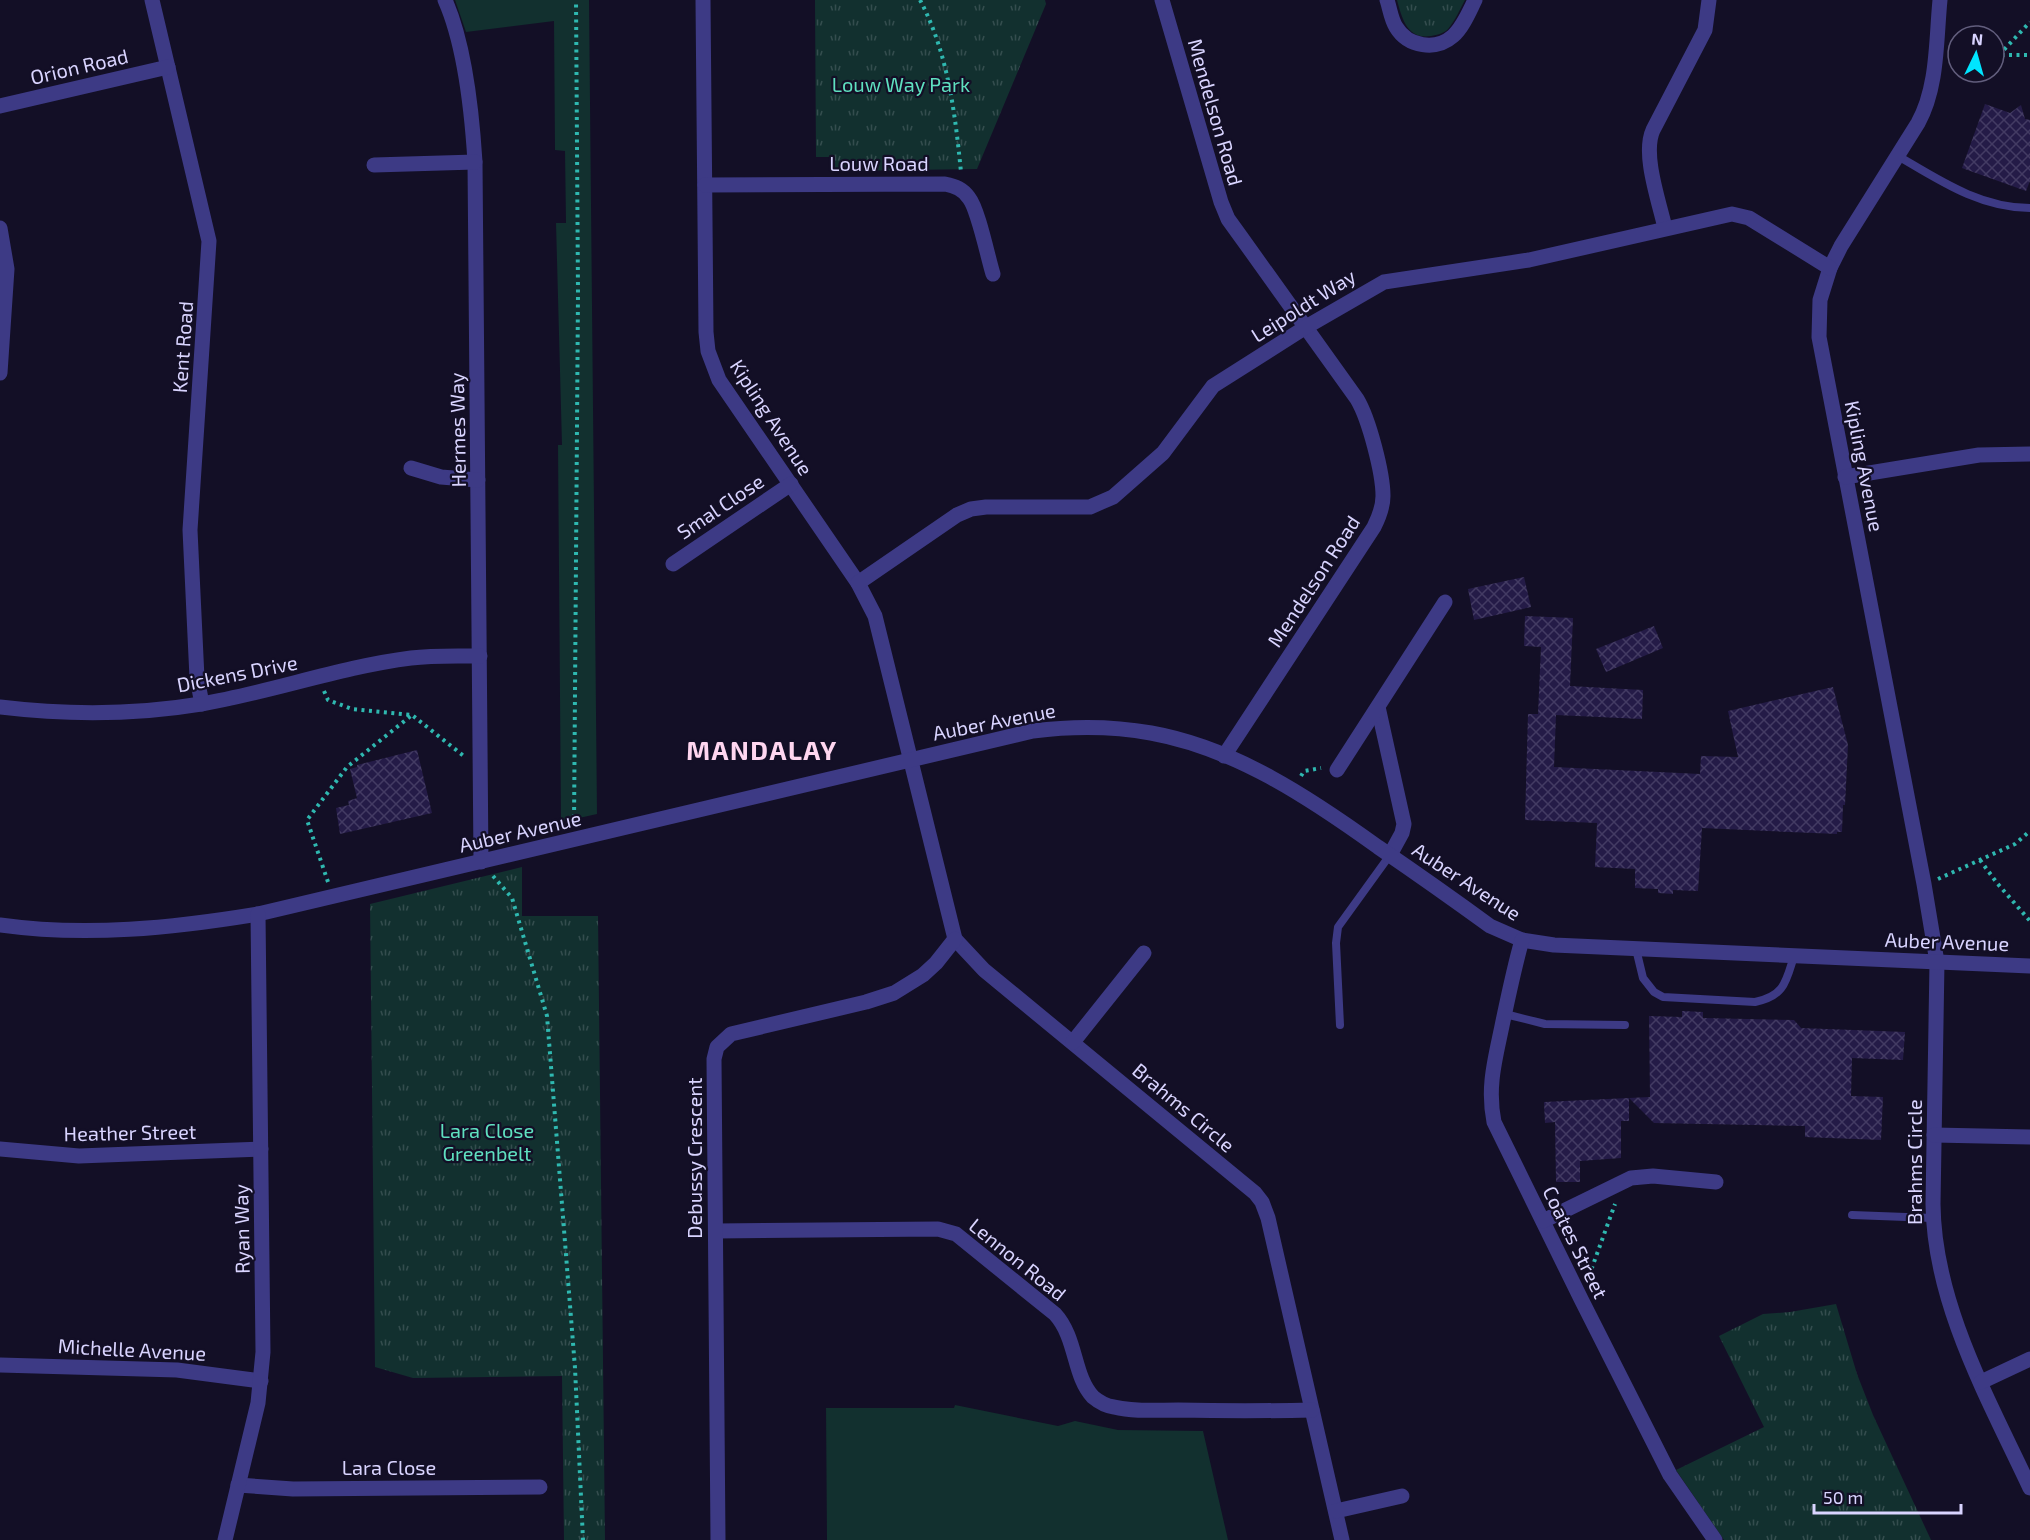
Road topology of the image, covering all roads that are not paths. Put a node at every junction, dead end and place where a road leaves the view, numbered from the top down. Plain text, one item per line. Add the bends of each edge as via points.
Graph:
1 (152, 0) edge
2 (445, 0) edge
3 (703, 0) edge
4 (1162, 0) edge
5 (1388, 0) edge
6 (1475, 0) edge
7 (1709, 0) edge
8 (1940, 0) edge
9 (168, 67) junction
10 (0, 106) edge
11 (1898, 156) junction
12 (475, 162) junction
13 (374, 165) dead end
14 (705, 185) junction
15 (2030, 208) edge
16 (0, 228) edge
17 (1665, 228) junction
18 (1830, 268) junction
19 (993, 274) dead end
20 (1306, 327) junction
21 (0, 373) edge
22 (2030, 454) edge
23 (411, 468) dead end
24 (1845, 477) junction
25 (478, 480) junction
26 (790, 484) junction
27 (673, 564) dead end
28 (858, 583) junction
29 (1445, 602) dead end
30 (480, 656) junction
31 (202, 704) junction
32 (1378, 707) junction
33 (0, 708) edge
34 (1224, 756) junction
35 (909, 760) junction
36 (1336, 770) road end
37 (1390, 855) junction
38 (481, 862) junction
39 (258, 914) junction
40 (0, 925) edge
41 (955, 939) junction
42 (1522, 940) junction
43 (1636, 949) junction
44 (1144, 953) dead end
45 (1794, 956) junction
46 (1937, 962) junction
47 (2030, 966) edge
48 (1505, 1014) junction
49 (1625, 1025) dead end
50 (1340, 1026) dead end
51 (1073, 1042) junction
52 (1934, 1135) junction
53 (2030, 1137) edge
54 (0, 1149) edge
55 (261, 1149) junction
56 (1716, 1182) dead end
57 (1852, 1215) dead end
58 (1933, 1218) junction
59 (1543, 1221) junction
60 (716, 1231) junction
61 (2030, 1359) edge
62 (0, 1365) edge
63 (261, 1381) junction
64 (1981, 1382) junction
65 (1312, 1410) junction
66 (238, 1485) junction
67 (540, 1487) dead end
68 (2030, 1488) edge
69 (1402, 1496) dead end
70 (1336, 1511) junction
71 (225, 1540) edge
72 (718, 1540) edge
73 (1342, 1540) edge
74 (1715, 1540) edge

1 - 9 street, Kent Road
2 - 12 street, Hermes Way via 468,94
3 - 14 street, Kipling Avenue
4 - 20 street, Mendelson Road via 1228,219
5 - 6 street via 1400,33 1416,44 1426,45 1454,35
7 - 17 street via 1705,30 1648,143
8 - 11 street, Kipling Avenue via 1930,96
9 - 10 street, Orion Road
9 - 31 street, Kent Road via 209,241 190,530 197,678
11 - 15 lane via 1954,189 1996,204
11 - 18 street, Kipling Avenue
12 - 13 street
12 - 25 street, Hermes Way
14 - 19 street, Louw Road via 945,184 963,191 972,202
14 - 26 street, Kipling Avenue via 708,351 719,380
16 - 21 street via 7,269
17 - 18 street, Leipoldt Way via 1738,214
17 - 20 street, Leipoldt Way via 1529,260 1384,282
18 - 24 street, Kipling Avenue via 1820,300 1819,337
20 - 28 street, Leipoldt Way via 1213,386 1163,453 1113,497 1090,507 971,509
20 - 34 street, Mendelson Road via 1366,414 1383,485 1382,509
22 - 24 street via 1979,455
23 - 25 street via 441,477
24 - 46 street, Kipling Avenue
25 - 30 street, Hermes Way
26 - 27 street, Smal Close
26 - 28 street, Kipling Avenue
28 - 35 street, Kipling Avenue via 875,616
29 - 32 street
30 - 31 street, Dickens Drive via 412,657
30 - 38 street, Hermes Way
31 - 33 street, Dickens Drive via 86,712
32 - 36 street
32 - 37 street via 1404,824
34 - 35 street, Auber Avenue via 1154,733 1092,727 1033,731
34 - 37 street, Auber Avenue via 1269,775 1315,802
35 - 38 street, Auber Avenue
35 - 41 street, Brahms Circle
37 - 42 street, Auber Avenue via 1490,926
37 - 50 lane via 1336,933
38 - 39 street, Auber Avenue
39 - 40 street, Auber Avenue via 159,928 58,930
39 - 55 street, Ryan Way
41 - 51 street, Brahms Circle via 984,970
41 - 60 street, Debussy Crescent via 923,975 894,993 737,1032 721,1041 714,1059
42 - 43 street, Auber Avenue
42 - 48 street, Coates Street
43 - 45 street, Auber Avenue
43 - 45 lane via 1647,985 1663,997 1676,999 1765,1000 1782,990
44 - 51 street
45 - 46 street, Auber Avenue
46 - 47 street, Auber Avenue
46 - 52 street, Brahms Circle
48 - 49 lane via 1545,1024
48 - 59 street, Coates Street via 1491,1083 1494,1122
51 - 65 street, Brahms Circle via 1262,1202
52 - 53 street
52 - 58 street, Brahms Circle
54 - 55 street, Heather Street via 79,1156
55 - 63 street, Ryan Way
56 - 59 street via 1631,1178
57 - 58 lane
58 - 64 street, Brahms Circle via 1955,1322
59 - 74 street, Coates Street via 1670,1475
60 - 65 street, Lennon Road via 947,1230 1055,1314 1068,1330 1089,1392 1103,1404 1128,1409
60 - 72 street, Debussy Crescent
61 - 64 street
62 - 63 street, Michelle Avenue via 177,1370
63 - 66 street, Ryan Way
64 - 68 street, Brahms Circle
65 - 70 street, Brahms Circle
66 - 67 street, Lara Close via 293,1489
66 - 71 street, Ryan Way
69 - 70 street
70 - 73 street, Brahms Circle

